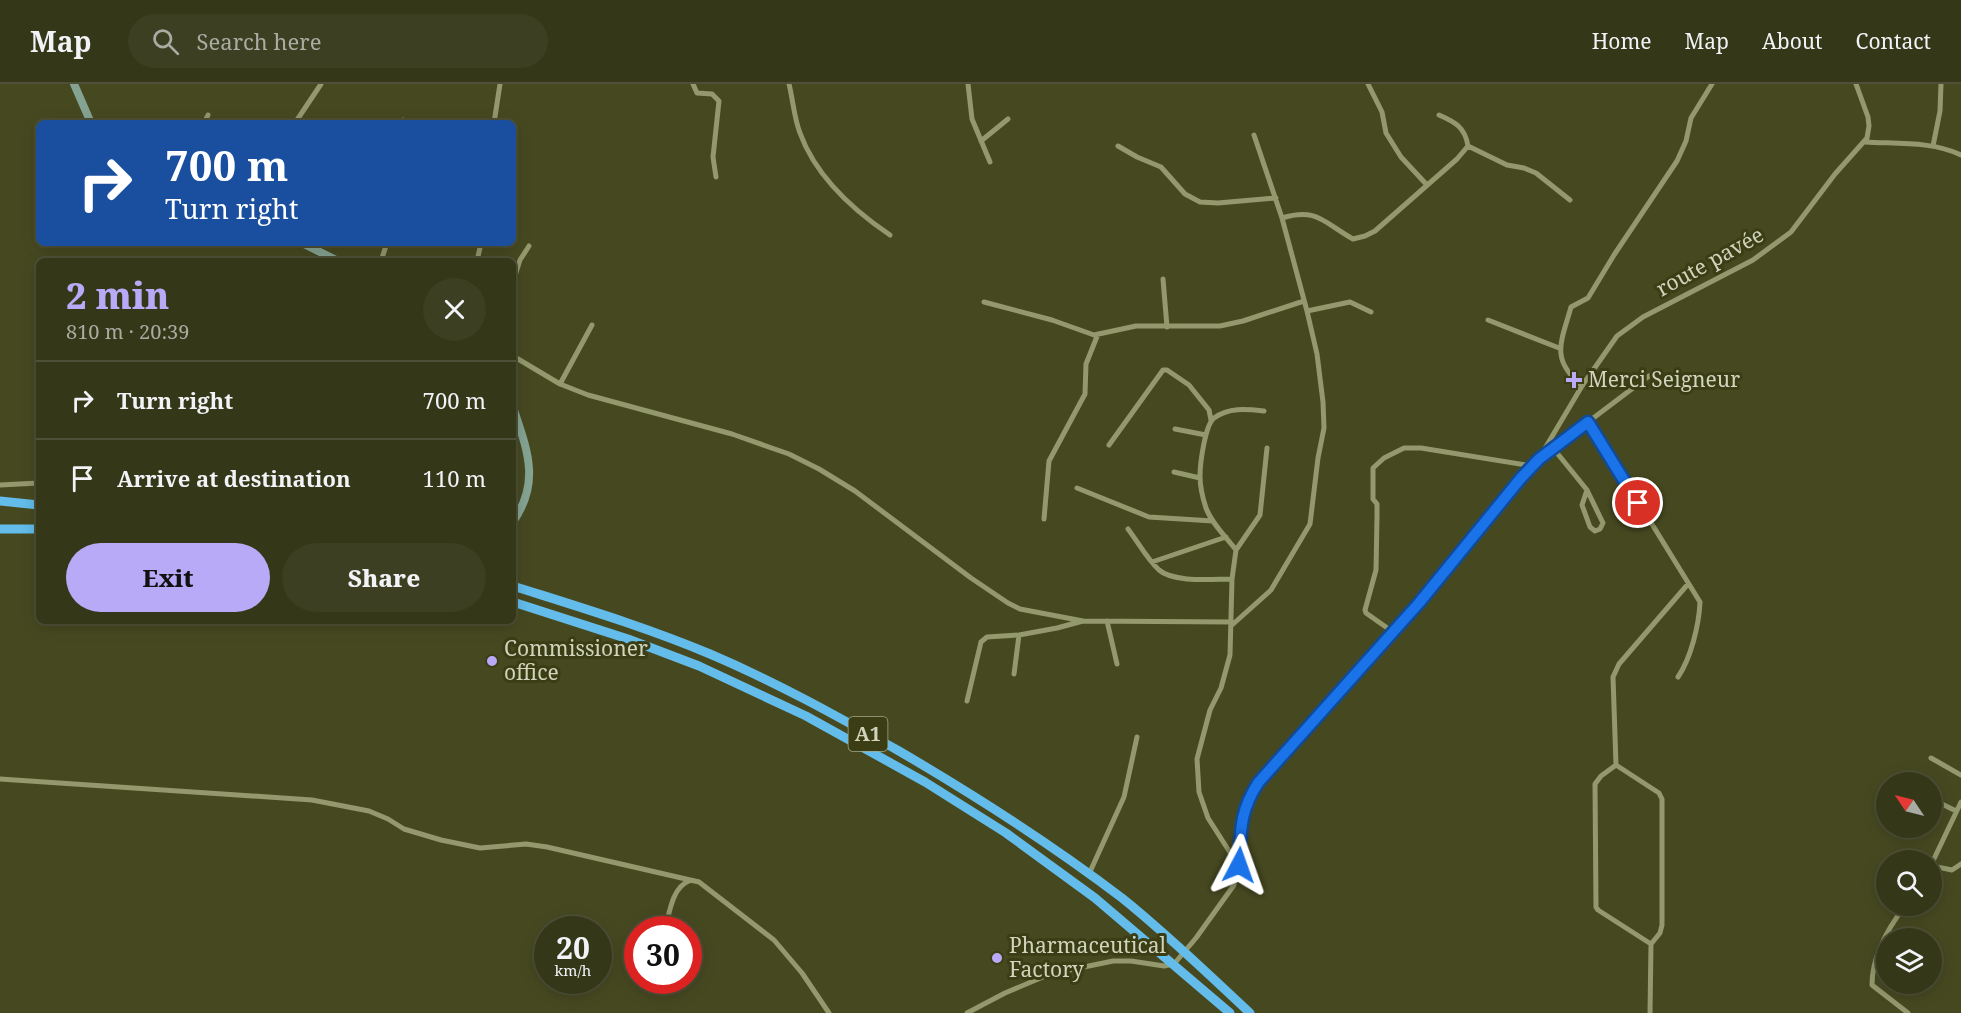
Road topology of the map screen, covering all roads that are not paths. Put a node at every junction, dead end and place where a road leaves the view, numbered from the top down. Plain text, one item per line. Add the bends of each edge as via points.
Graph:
1 (74, 84) edge
2 (500, 84) edge
3 (693, 84) edge
4 (789, 84) edge
5 (968, 84) edge
6 (1368, 84) edge
7 (1712, 84) edge
8 (1856, 84) edge
9 (1941, 84) edge
10 (318, 85) edge
11 (208, 115) dead end
12 (1439, 115) dead end
13 (1008, 119) dead end
14 (90, 120) edge
15 (206, 120) edge
16 (297, 120) edge
17 (495, 120) edge
18 (1254, 135) dead end
19 (981, 141) junction
20 (1865, 142) junction
21 (1118, 146) dead end
22 (1468, 146) junction
23 (1933, 146) junction
24 (1961, 155) edge
25 (990, 162) dead end
26 (716, 177) dead end
27 (1427, 185) junction
28 (1276, 198) junction
29 (1570, 200) dead end
30 (1282, 218) junction
31 (890, 235) dead end
32 (308, 246) edge
33 (529, 246) dead end
34 (332, 258) edge
35 (516, 273) edge
36 (1163, 279) dead end
37 (1304, 301) junction
38 (984, 302) dead end
39 (1307, 311) junction
40 (1371, 312) dead end
41 (1488, 320) dead end
42 (592, 325) dead end
43 (1167, 327) junction
44 (1098, 334) junction
45 (1559, 348) junction
46 (516, 358) edge
47 (1649, 376) dead end
48 (560, 384) junction
49 (1582, 386) junction
50 (1263, 411) dead end
51 (516, 417) edge
52 (1211, 420) junction
53 (1588, 422) junction
54 (1175, 429) dead end
55 (1206, 435) junction
56 (1108, 445) dead end
57 (1267, 448) dead end
58 (1553, 448) junction
59 (1539, 459) junction
60 (1532, 466) junction
61 (1174, 472) dead end
62 (1200, 478) junction
63 (36, 483) edge
64 (0, 485) edge
65 (1077, 488) dead end
66 (1587, 490) junction
67 (0, 501) edge
68 (36, 505) edge
69 (516, 517) edge
70 (1044, 519) dead end
71 (1214, 521) junction
72 (0, 529) edge
73 (36, 529) edge
74 (1128, 529) dead end
75 (1226, 537) junction
76 (1236, 550) junction
77 (1152, 562) junction
78 (1232, 579) junction
79 (1688, 584) junction
80 (516, 587) edge
81 (516, 603) edge
82 (1083, 621) junction
83 (1107, 621) junction
84 (1232, 624) junction
85 (1393, 632) junction
86 (1019, 635) junction
87 (1117, 664) dead end
88 (1014, 674) dead end
89 (1678, 678) dead end
90 (967, 701) dead end
91 (1137, 737) dead end
92 (1931, 758) dead end
93 (1616, 765) junction
94 (1961, 775) edge
95 (0, 779) edge
96 (1961, 802) edge
97 (1942, 804) edge
98 (1956, 812) junction
99 (1938, 850) edge
100 (1961, 864) edge
101 (1239, 865) junction
102 (1942, 867) edge
103 (1089, 874) junction
104 (699, 882) junction
105 (669, 916) edge
106 (1899, 916) edge
107 (1651, 944) junction
108 (1185, 951) junction
109 (1174, 964) junction
110 (829, 1013) edge
111 (967, 1013) edge
112 (1230, 1013) edge
113 (1250, 1013) edge
114 (1650, 1013) edge
115 (1908, 1013) edge

1 - 14 street
2 - 17 street
3 - 26 street via 697,93 712,94 719,100 713,157
4 - 31 street via 800,133 815,162 852,206
5 - 19 street via 972,119
6 - 27 street via 1382,112 1386,133 1401,157
7 - 45 street via 1691,118 1677,162 1588,298 1571,308
8 - 20 street via 1869,126
9 - 23 street
10 - 16 street
11 - 15 street
12 - 22 street via 1466,133
13 - 19 street
18 - 28 street
19 - 25 street
20 - 23 street
20 - 49 street, route pavée via 1781,241 1629,326 1606,349
21 - 28 street via 1161,167 1185,194 1200,202
22 - 27 street
22 - 29 street via 1507,165 1536,173
23 - 24 street
27 - 30 street via 1365,236 1353,238 1310,214
28 - 30 street
30 - 37 street
32 - 34 street
33 - 35 street
36 - 43 street
37 - 39 street
37 - 43 street via 1220,326
38 - 44 street
39 - 40 street via 1350,302
39 - 84 street via 1317,354 1324,428 1310,524 1270,590
41 - 45 street
42 - 48 street
43 - 44 street via 1136,326
44 - 70 street via 1086,364 1085,394 1049,461
45 - 49 street via 1568,374
46 - 48 street
47 - 53 street
48 - 82 street via 597,399 710,427 789,454 855,491 1008,603 1020,609
49 - 59 street, route pavée
50 - 52 street via 1242,408
51 - 69 street via 530,478 526,500
52 - 55 street
52 - 56 street via 1209,410 1189,385 1163,370
53 - 58 street
53 - 79 street
54 - 55 street
55 - 62 street
57 - 76 street via 1260,515
58 - 59 street
58 - 66 street
59 - 60 street
60 - 85 street
60 - 85 street via 1421,448 1404,448 1376,463 1375,576 1365,610
61 - 62 street
62 - 71 street via 1205,506
63 - 64 street
65 - 71 street via 1149,517
66 - 66 street via 1603,523 1595,531 1582,505
67 - 68 highway
71 - 75 street
72 - 73 highway
74 - 77 street
75 - 76 street
75 - 77 street
76 - 78 street
77 - 78 street via 1173,576
78 - 84 street
79 - 89 street via 1700,605 1690,655
79 - 93 street via 1615,671
80 - 103 highway, A1 via 655,633 780,685 962,788
81 - 109 highway, A1 via 699,666 816,721 1006,833 1095,898
82 - 83 street
82 - 86 street
83 - 84 street
83 - 87 street
84 - 101 street via 1227,670 1210,710 1197,759 1199,792 1208,818
85 - 101 street via 1258,783 1243,811
86 - 88 street
86 - 90 street via 983,639
91 - 103 street via 1124,797
92 - 94 street
93 - 107 street via 1659,793 1662,799 1662,925
93 - 107 street via 1595,784 1596,907
95 - 104 street via 312,800 369,811 404,829 441,840 480,848 526,844 547,847
96 - 98 street
97 - 98 street
98 - 99 street
100 - 102 street via 1952,870
101 - 108 street via 1234,885
103 - 108 highway, A1
104 - 105 street via 685,882 677,891
104 - 110 street via 774,940
106 - 115 street via 1883,940 1872,985
107 - 114 street
108 - 109 street
108 - 113 highway, A1
109 - 111 street via 1113,961 1050,974
109 - 112 highway, A1

